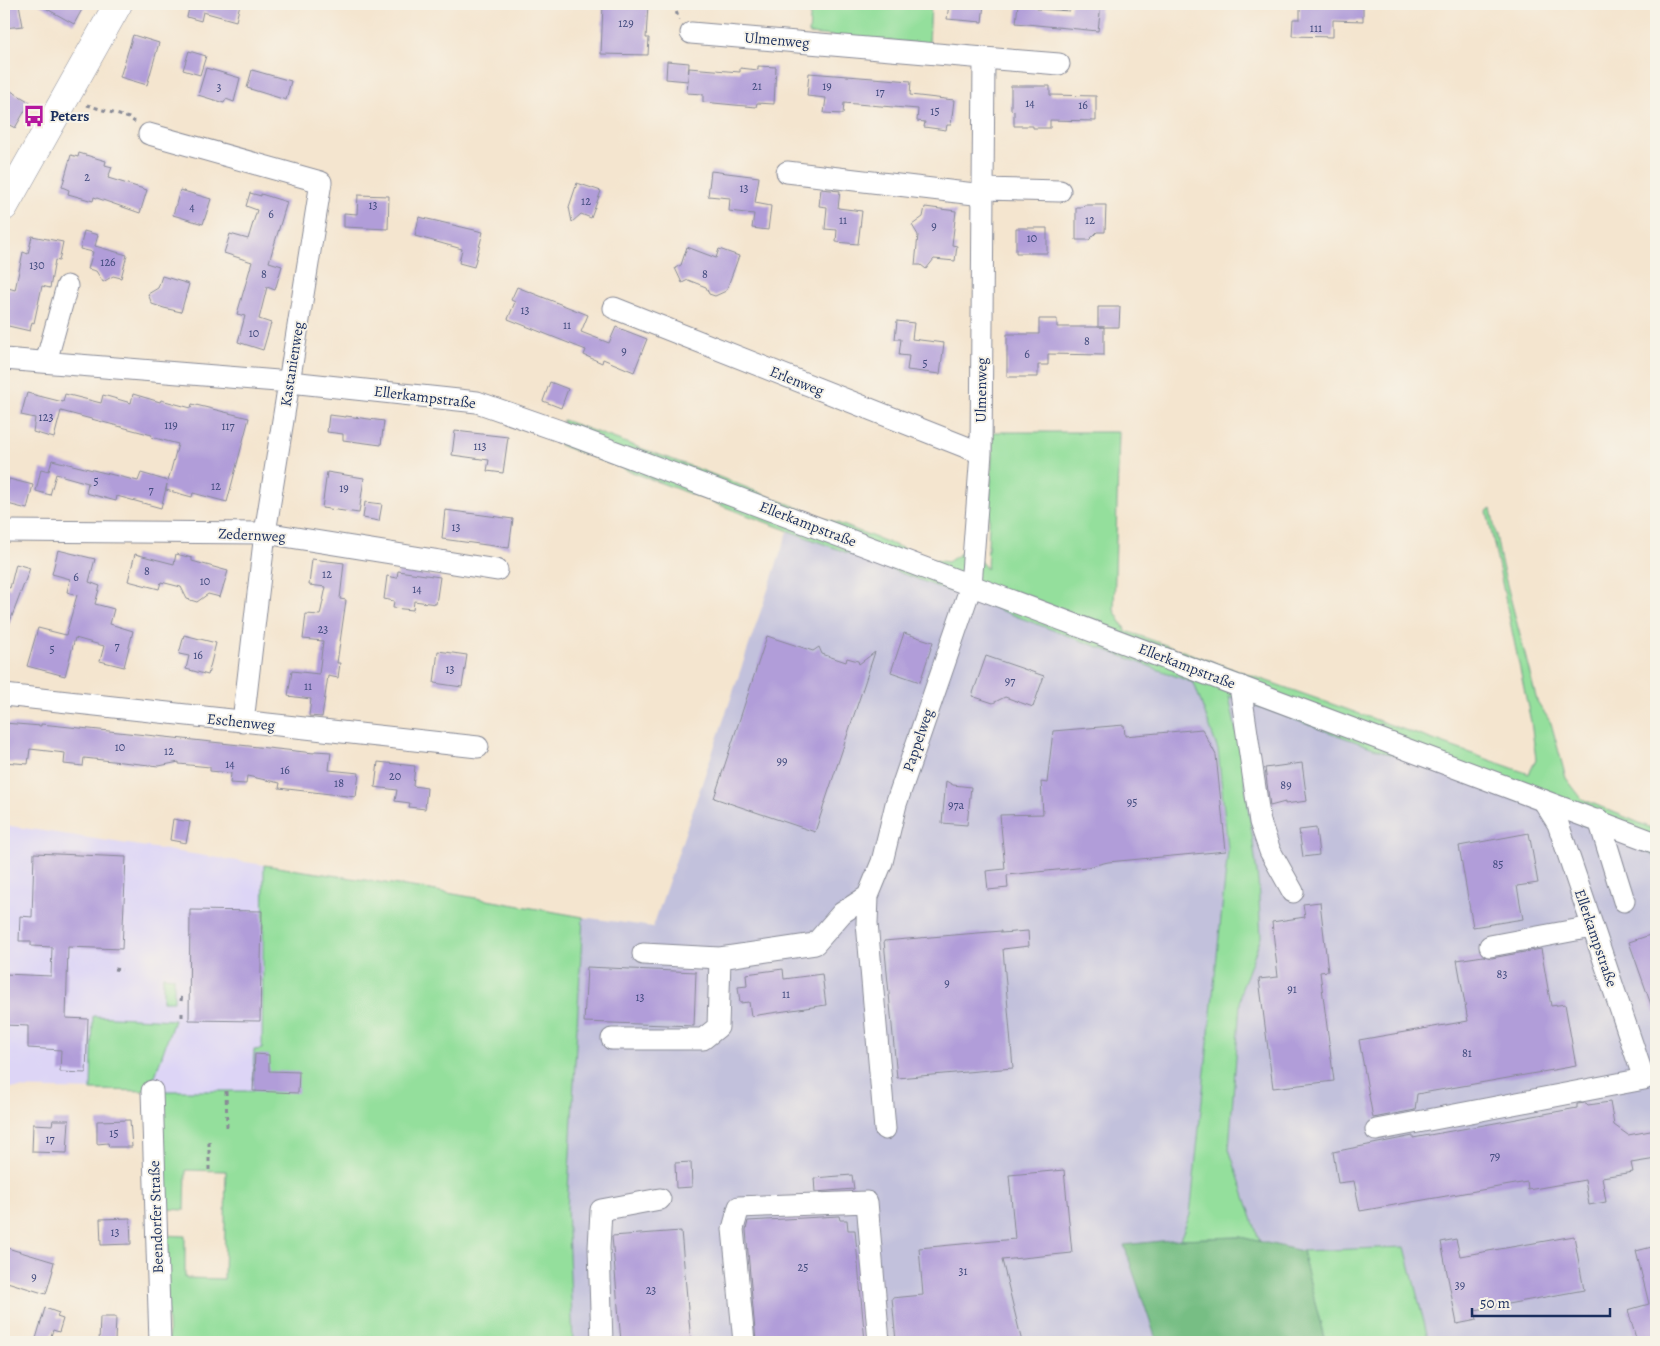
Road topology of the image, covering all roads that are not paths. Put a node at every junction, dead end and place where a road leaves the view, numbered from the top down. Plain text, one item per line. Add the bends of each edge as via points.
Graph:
1 (118, 4) edge
2 (690, 33) dead end
3 (984, 58) junction
4 (1059, 64) dead end
5 (149, 134) road end
6 (787, 172) dead end
7 (1060, 191) dead end
8 (983, 192) junction
9 (4, 207) edge
10 (67, 286) dead end
11 (614, 308) dead end
12 (4, 359) edge
13 (46, 362) junction
14 (290, 382) junction
15 (981, 453) junction
16 (4, 532) edge
17 (265, 533) junction
18 (497, 570) dead end
19 (971, 586) junction
20 (1240, 686) junction
21 (4, 695) edge
22 (244, 722) junction
23 (478, 747) dead end
24 (1543, 800) junction
25 (1599, 820) junction
26 (1656, 843) edge
27 (1293, 892) dead end
28 (868, 896) junction
29 (1624, 901) dead end
30 (1592, 927) junction
31 (1490, 946) dead end
32 (643, 954) dead end
33 (720, 958) junction
34 (612, 1039) dead end
35 (152, 1091) dead end
36 (885, 1129) dead end
37 (1376, 1130) dead end
38 (660, 1199) dead end
39 (160, 1342) edge
40 (602, 1342) edge
41 (744, 1342) edge
42 (879, 1342) edge

1 - 9 main road
2 - 3 street, Ulmenweg
3 - 4 street, Ulmenweg
3 - 8 street, Ulmenweg
5 - 14 street, Kastanienweg via 320,182
6 - 8 street
7 - 8 street
8 - 15 street, Ulmenweg
10 - 13 street
11 - 15 street, Erlenweg
12 - 13 street, Ellerkampstraße
13 - 14 street, Ellerkampstraße
14 - 17 street, Kastanienweg
14 - 19 street, Ellerkampstraße via 477,402
15 - 19 street, Ulmenweg
16 - 17 street, Zedernweg
17 - 18 street, Zedernweg
17 - 22 street, Kastanienweg
19 - 20 street, Ellerkampstraße
19 - 28 street, Pappelweg via 896,804 882,862
20 - 24 street, Ellerkampstraße
20 - 27 street via 1263,836
21 - 22 street, Eschenweg
22 - 23 street, Eschenweg
24 - 25 street, Ellerkampstraße
24 - 30 street, Ellerkampstraße via 1558,824
25 - 26 street, Ellerkampstraße
25 - 29 street
28 - 33 street via 842,913 815,944
28 - 36 street via 867,923
30 - 31 street
30 - 37 street, Ellerkampstraße via 1644,1079
32 - 33 street
33 - 34 street via 718,1027 703,1039
35 - 39 street, Beendorfer Straße
38 - 40 street via 601,1210
41 - 42 street via 733,1229 739,1207 867,1202

